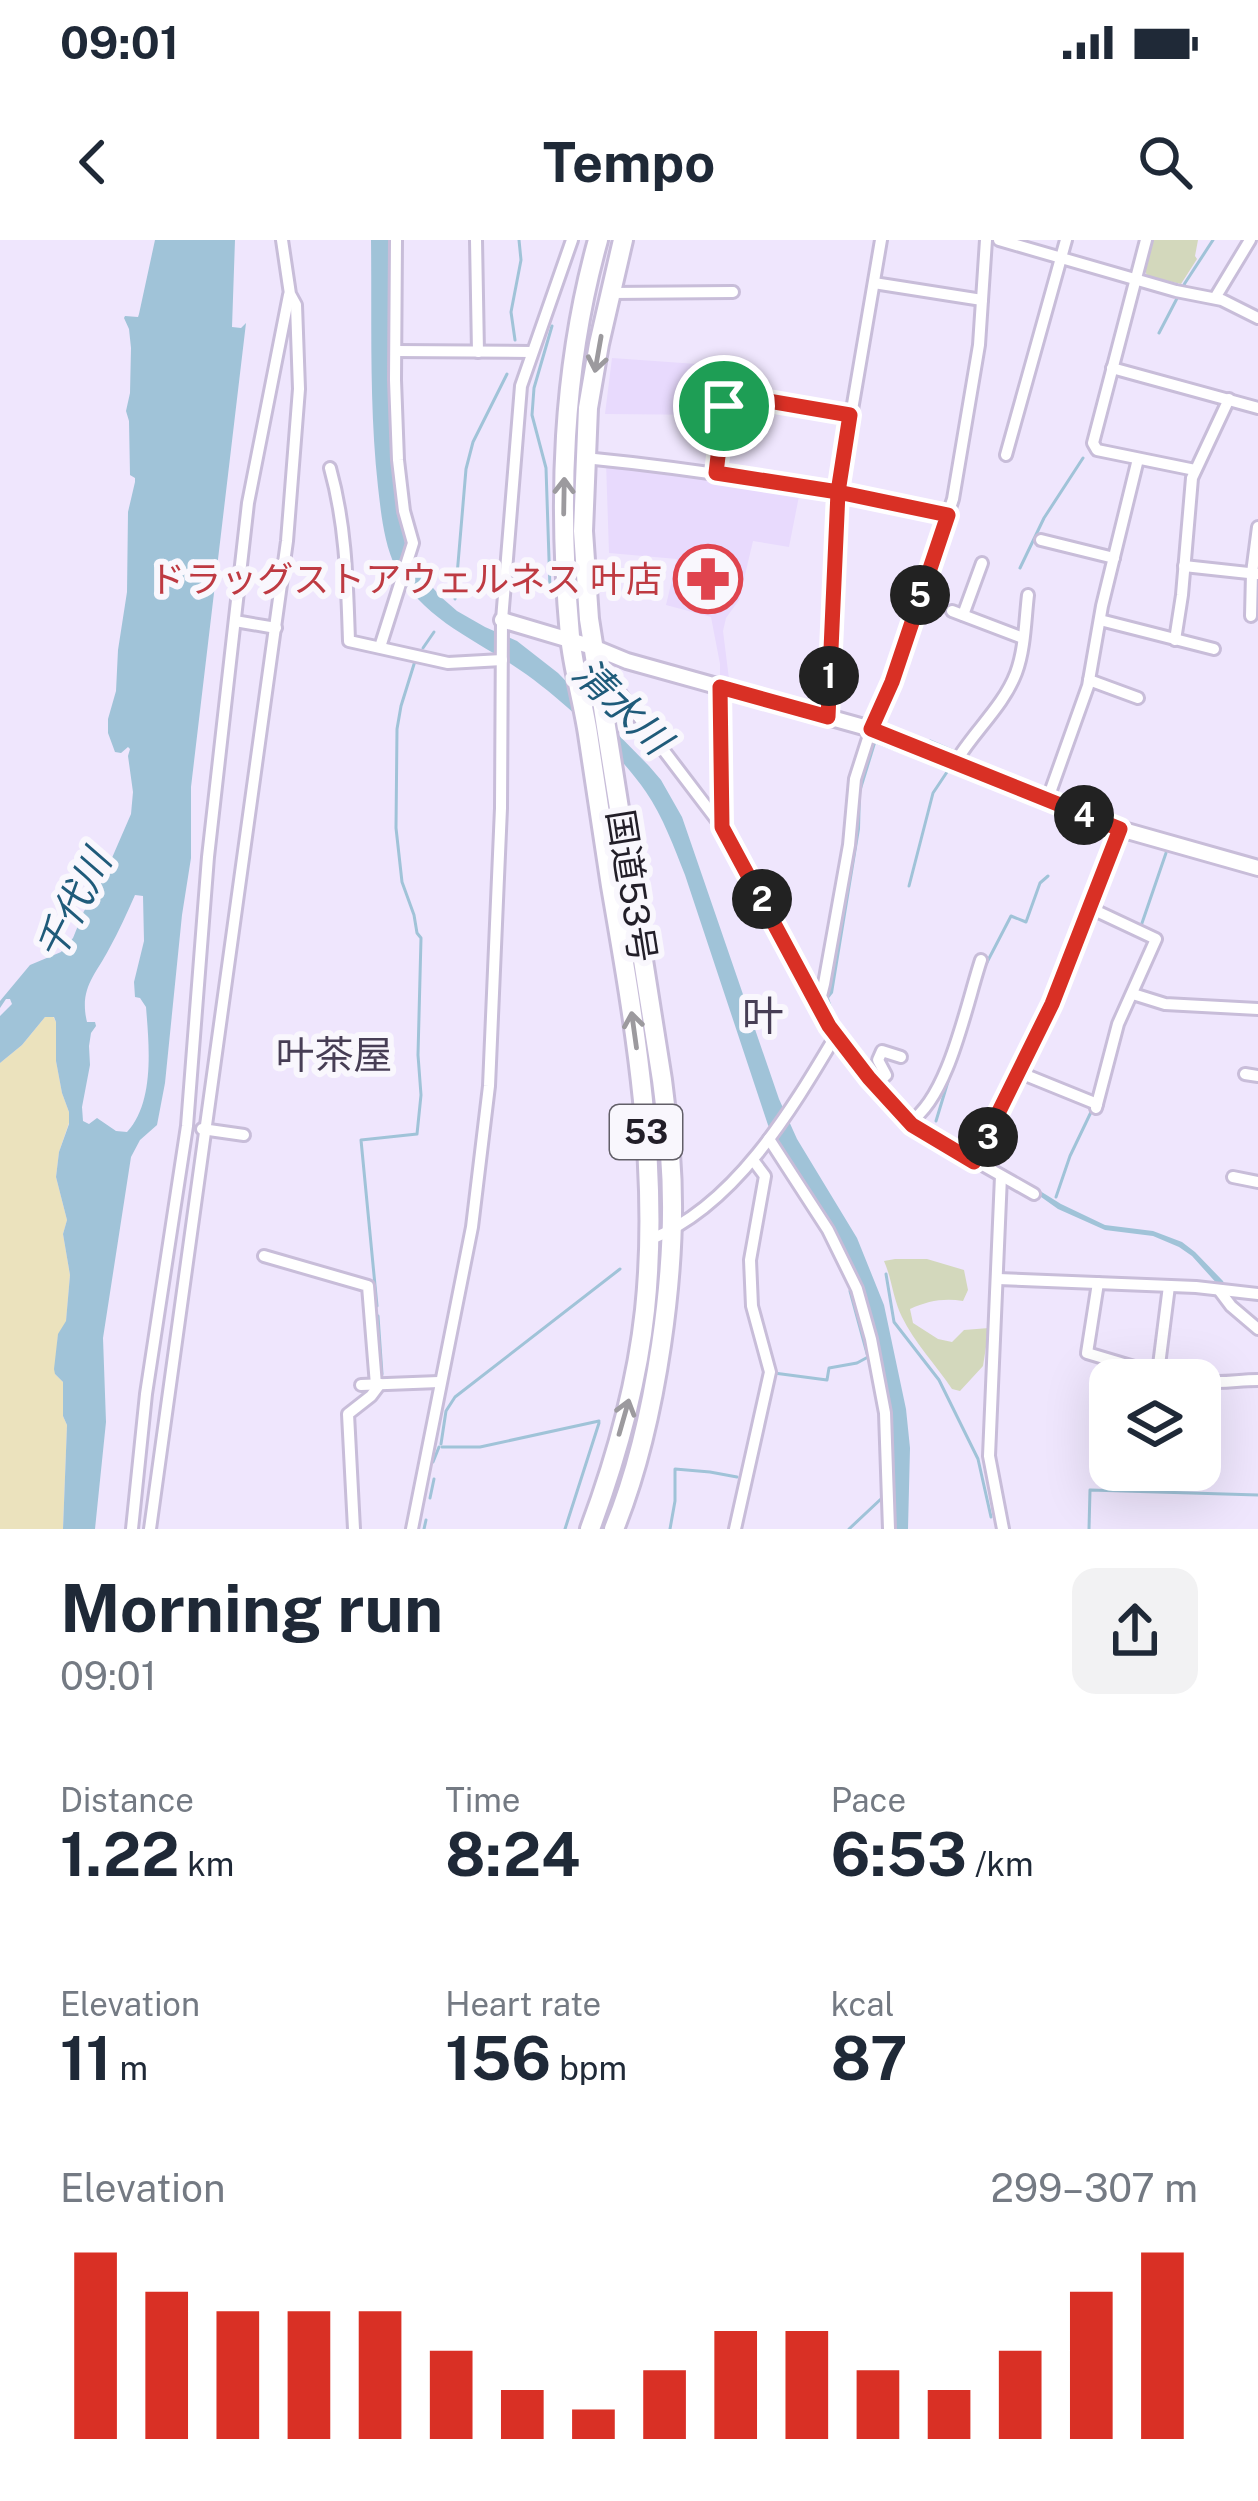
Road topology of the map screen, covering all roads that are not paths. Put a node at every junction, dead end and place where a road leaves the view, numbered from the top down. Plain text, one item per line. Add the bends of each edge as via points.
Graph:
1 (282, 240) edge
2 (396, 240) edge
3 (476, 240) edge
4 (572, 240) edge
5 (598, 240) edge
6 (623, 240) edge
7 (881, 240) edge
8 (986, 240) edge
9 (1002, 240) edge
10 (1066, 240) edge
11 (1146, 240) edge
12 (1250, 240) edge
13 (1061, 259) junction
14 (1135, 280) junction
15 (874, 283) junction
16 (610, 292) junction
17 (733, 292) dead end
18 (290, 294) junction
19 (1215, 298) junction
20 (982, 300) junction
21 (1258, 318) edge
22 (396, 351) junction
23 (478, 352) junction
24 (532, 352) junction
25 (1112, 368) junction
26 (1228, 399) junction
27 (1258, 408) edge
28 (850, 415) junction
29 (1006, 454) dead end
30 (585, 458) junction
31 (1138, 459) junction
32 (330, 468) dead end
33 (1195, 470) junction
34 (716, 473) junction
35 (838, 492) junction
36 (948, 515) junction
37 (1258, 526) edge
38 (1041, 540) dead end
39 (1114, 558) junction
40 (982, 562) dead end
41 (1184, 566) junction
42 (1255, 574) edge
43 (1028, 595) dead end
44 (1251, 616) dead end
45 (502, 620) junction
46 (1100, 620) junction
47 (235, 621) junction
48 (276, 628) junction
49 (1023, 638) junction
50 (571, 640) junction
51 (1175, 640) junction
52 (380, 647) junction
53 (593, 647) junction
54 (1214, 649) dead end
55 (502, 660) junction
56 (1089, 680) junction
57 (611, 682) dead end
58 (720, 687) junction
59 (1138, 698) dead end
60 (828, 717) junction
61 (871, 729) junction
62 (955, 763) junction
63 (1047, 801) junction
64 (722, 827) junction
65 (1120, 829) junction
66 (1258, 868) edge
67 (1090, 908) junction
68 (981, 960) dead end
69 (1133, 994) junction
70 (817, 1000) junction
71 (1258, 1009) edge
72 (836, 1035) junction
73 (901, 1057) dead end
74 (1018, 1072) junction
75 (875, 1085) junction
76 (910, 1123) junction
77 (188, 1126) junction
78 (205, 1129) junction
79 (244, 1136) dead end
80 (769, 1139) junction
81 (753, 1160) junction
82 (974, 1162) junction
83 (1001, 1176) junction
84 (1233, 1177) dead end
85 (1258, 1182) edge
86 (1034, 1194) dead end
87 (671, 1231) junction
88 (649, 1240) junction
89 (264, 1256) dead end
90 (998, 1279) junction
91 (1098, 1283) junction
92 (1169, 1286) junction
93 (1219, 1290) junction
94 (1258, 1294) edge
95 (1258, 1329) edge
96 (1108, 1359) edge
97 (1160, 1359) edge
98 (1258, 1379) edge
99 (439, 1382) junction
100 (1221, 1383) edge
101 (378, 1384) junction
102 (361, 1385) dead end
103 (132, 1529) edge
104 (150, 1529) edge
105 (354, 1529) edge
106 (412, 1529) edge
107 (590, 1529) edge
108 (614, 1529) edge
109 (735, 1529) edge
110 (889, 1529) edge
111 (1003, 1529) edge

1 - 18 street
2 - 22 street
3 - 23 street
4 - 24 street
50 -> 5 highway, 国道53号 / 53 via 564,445 577,326
6 - 16 highway, 国道53号 / 53
7 - 15 street
8 - 20 street
9 - 13 street
10 - 13 street
11 - 14 street
12 - 19 street
13 - 14 street
13 - 29 street
14 - 19 street
14 - 25 street
15 - 20 street
15 - 28 street
16 - 17 street
16 -> 30 highway, 国道53号 / 53
18 - 47 street via 248,503
18 - 48 street via 299,389
19 - 21 street
20 - 36 street
22 - 23 street
22 - 52 street via 398,460 413,543
23 - 24 street
24 - 45 street via 521,386
25 - 26 street
25 - 31 street via 1093,443
26 - 27 street
26 - 33 street
28 - 34 street via 734,395 724,406
28 - 35 street
30 - 34 street
30 - 53 highway, 国道53号 / 53
31 - 33 street
31 - 39 street
32 - 52 street via 345,538 349,640
33 - 41 street
34 - 35 street
35 - 36 street
35 - 60 street
36 - 61 street
37 - 42 street
38 - 39 street
39 - 46 street
40 - 49 street via 958,613
41 - 42 street
41 - 51 street
42 - 44 street
43 - 49 street
45 - 50 street
45 - 55 street
46 - 51 street
46 - 56 street
47 - 48 street
47 - 77 street
48 - 78 street
49 - 62 street via 1006,693
50 - 53 street
88 -> 50 highway, 国道53号 / 53 via 641,1076
51 - 54 street
52 - 55 street via 448,663
53 - 58 street
53 - 87 highway, 国道53号 / 53 via 662,1080
55 - 99 street via 489,1085 472,1227
56 - 59 street
56 - 63 street
57 - 64 street
58 - 60 street
58 - 64 street
60 - 61 street
61 - 62 street
61 - 70 street via 853,788
62 - 63 street
63 - 65 street
64 - 70 street
65 - 66 street
65 - 67 street
67 - 69 street via 1156,939
67 - 74 street
68 - 76 street via 940,1088
69 - 71 street via 1165,1004
69 - 74 street via 1096,1106
70 - 72 street
72 - 75 street
72 - 80 street
73 - 75 street via 882,1051 886,1075
74 - 82 street
75 - 76 street
76 - 82 street
77 - 78 street
77 - 103 street
78 - 79 street
78 - 104 street
80 - 81 street
80 - 110 street via 857,1288 885,1413
81 - 87 street
81 - 109 street via 765,1176 750,1260 752,1306 770,1372
82 - 83 street
83 - 86 street
83 - 90 street
84 - 85 street
87 - 88 street
87 - 108 highway, 国道53号 / 53 via 646,1427
107 -> 88 highway, 国道53号 / 53 via 634,1382
89 - 101 street via 368,1286
90 - 91 street
90 - 111 street via 989,1456
91 - 92 street
91 - 96 street via 1087,1353
92 - 93 street
92 - 97 street
93 - 94 street
93 - 95 street
98 - 100 street
99 - 101 street
99 - 106 street
101 - 102 street
101 - 105 street via 347,1419

